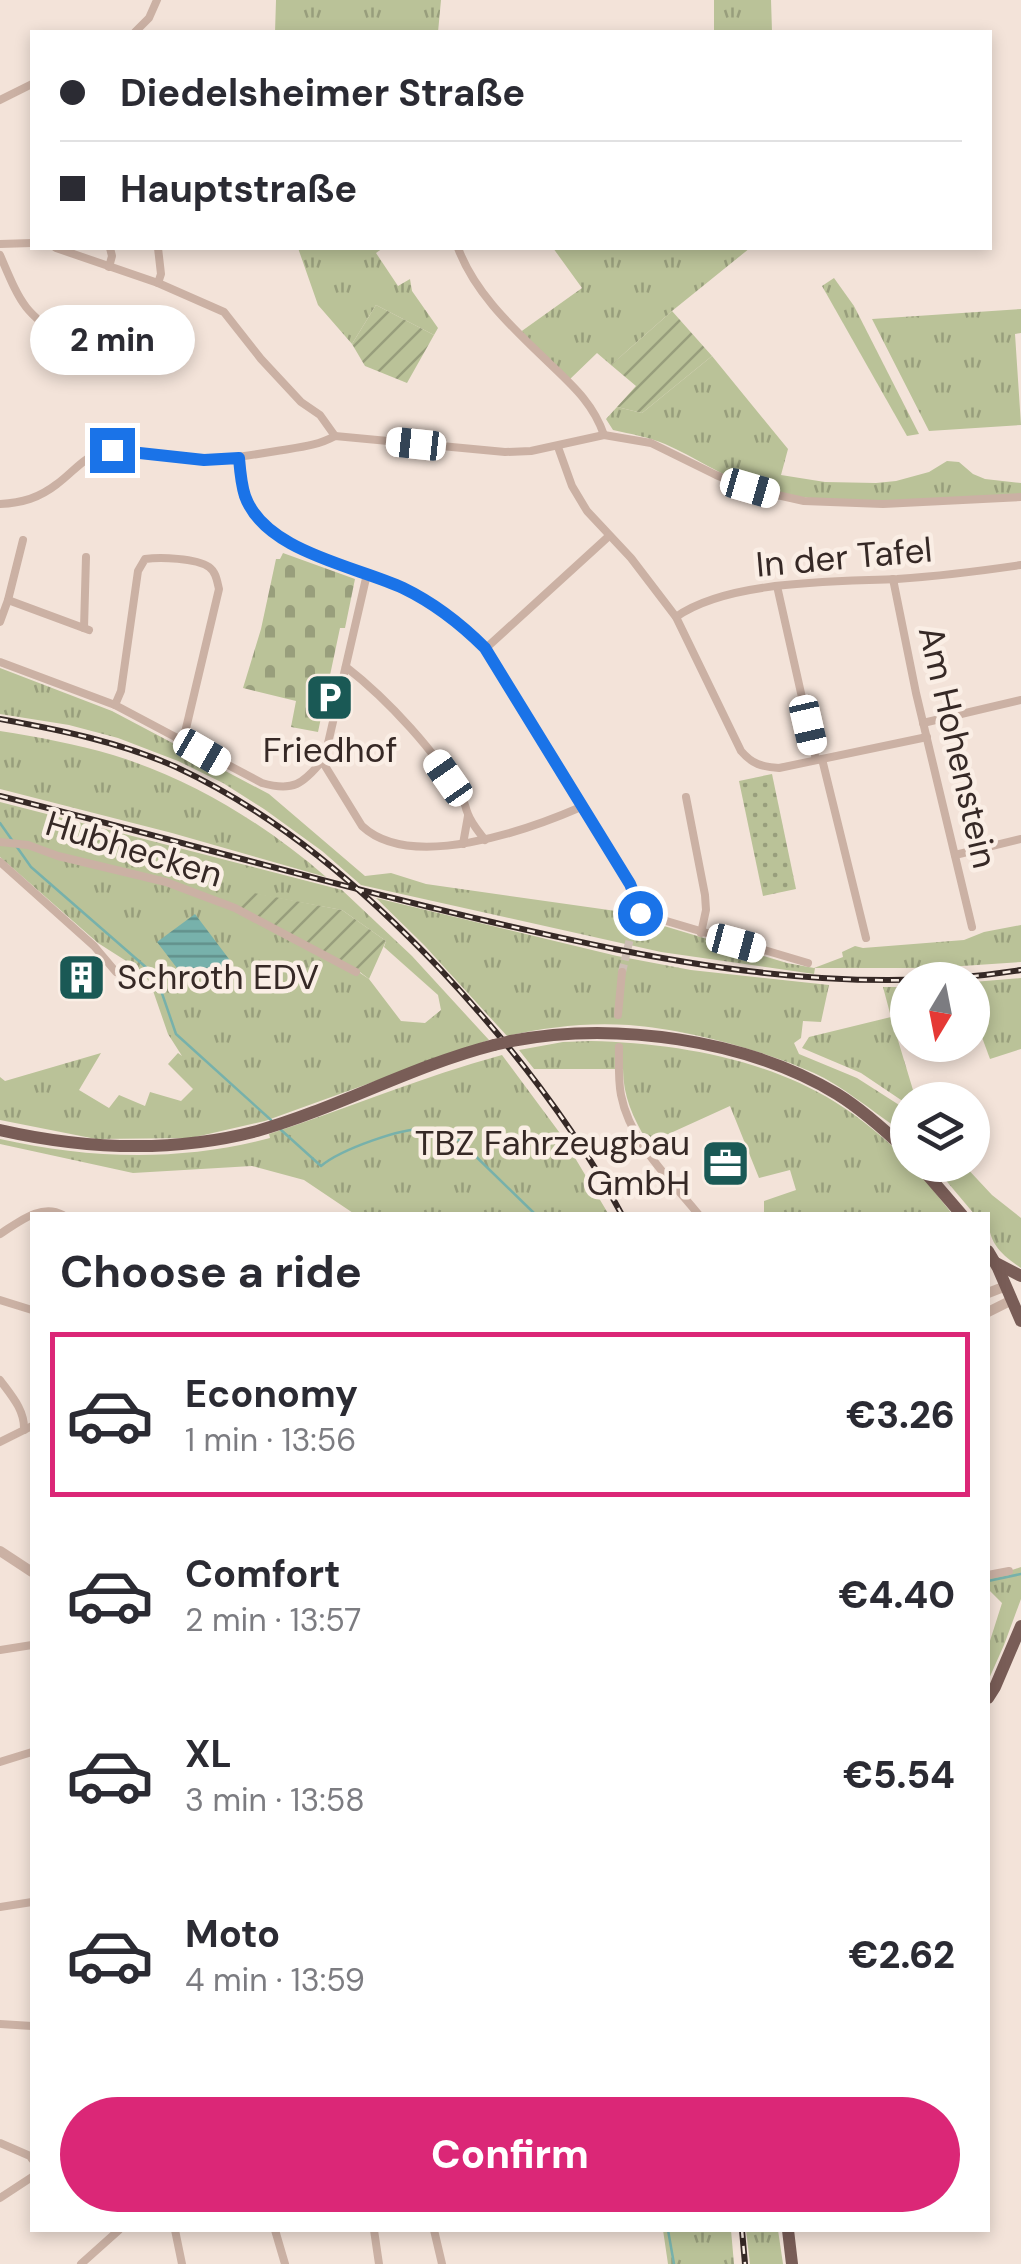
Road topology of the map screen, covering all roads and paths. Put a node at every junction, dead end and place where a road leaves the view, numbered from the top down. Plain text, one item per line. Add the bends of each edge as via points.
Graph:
1 (157, 0) edge
2 (137, 30) edge
3 (30, 85) edge
4 (0, 100) edge
5 (30, 243) edge
6 (0, 244) edge
7 (62, 250) edge
8 (110, 250) edge
9 (158, 250) edge
10 (459, 250) edge
11 (0, 254) edge
12 (109, 267) junction
13 (158, 283) junction
14 (68, 342) dead end
15 (604, 435) junction
16 (335, 436) junction
17 (558, 446) junction
18 (239, 458) junction
19 (1021, 497) edge
20 (0, 504) edge
21 (608, 536) junction
22 (23, 540) dead end
23 (86, 556) dead end
24 (1021, 564) edge
25 (367, 574) junction
26 (893, 579) junction
27 (777, 586) junction
28 (8, 600) junction
29 (676, 617) junction
30 (0, 622) edge
31 (485, 648) junction
32 (0, 662) edge
33 (346, 667) junction
34 (1021, 700) edge
35 (116, 705) junction
36 (923, 723) junction
37 (926, 738) junction
38 (183, 741) junction
39 (322, 760) junction
40 (819, 760) junction
41 (686, 797) dead end
42 (582, 807) junction
43 (468, 816) junction
44 (1021, 839) edge
45 (486, 840) junction
46 (0, 842) edge
47 (463, 844) junction
48 (955, 855) junction
49 (0, 862) edge
50 (636, 912) junction
51 (972, 927) dead end
52 (701, 933) junction
53 (631, 934) tunnel mouth
54 (866, 938) dead end
55 (808, 963) dead end
56 (116, 972) dead end
57 (356, 972) dead end
58 (622, 972) tunnel mouth
59 (618, 1015) dead end
60 (619, 1047) dead end
61 (0, 1130) edge
62 (890, 1136) edge
63 (934, 1182) edge
64 (697, 1212) edge
65 (959, 1212) edge
66 (30, 1216) edge
67 (0, 1234) edge
68 (991, 1256) edge
69 (1021, 1276) edge
70 (1021, 1284) edge
71 (1006, 1286) junction
72 (990, 1292) edge
73 (1017, 1299) edge
74 (0, 1300) edge
75 (30, 1309) edge
76 (990, 1311) edge
77 (1021, 1321) edge
78 (0, 1380) edge
79 (28, 1428) edge
80 (0, 1442) edge
81 (0, 1551) edge
82 (30, 1571) edge
83 (1008, 1571) dead end
84 (990, 1576) edge
85 (1021, 1626) edge
86 (30, 1646) edge
87 (0, 1650) edge
88 (990, 1695) edge
89 (30, 1753) edge
90 (0, 1762) edge
91 (30, 1902) edge
92 (0, 1907) edge
93 (0, 2024) edge
94 (30, 2026) edge
95 (0, 2144) edge
96 (30, 2156) edge
97 (30, 2178) edge
98 (0, 2198) edge
99 (117, 2232) edge
100 (174, 2232) edge
101 (277, 2232) edge
102 (374, 2232) edge
103 (434, 2232) edge
104 (788, 2232) edge
105 (81, 2264) edge
106 (182, 2264) edge
107 (285, 2264) edge
108 (378, 2264) edge
109 (442, 2264) edge
110 (792, 2264) edge

1 - 2 street
3 - 4 street
5 - 6 street
7 - 12 street
8 - 12 street
9 - 13 street
10 - 15 street via 481,292 589,402
11 - 14 street via 24,307
12 - 13 street
13 - 16 street via 224,312
15 - 17 street
15 - 19 street via 652,443 716,475 804,502
16 - 17 street via 505,452
16 - 18 street
17 - 21 street via 572,486
18 - 20 street via 103,452 38,497
18 - 25 street via 246,498 261,521 312,554
21 - 29 street
21 - 31 street
22 - 28 street
23 - 28 street via 87,629
24 - 26 street, In der Tafel
25 - 31 street via 439,608
25 - 33 street
26 - 27 street, In der Tafel
26 - 36 street, Am Hohenstein
27 - 29 street, In der Tafel via 690,607
27 - 40 street
28 - 30 street
29 - 40 street via 748,760 779,768
31 - 42 street
32 - 35 street
33 - 39 street
33 - 43 street via 432,756
34 - 36 street
35 - 38 street
35 - 38 street via 145,559 208,566 219,588
36 - 37 street, Am Hohenstein
37 - 40 street
37 - 48 street, Am Hohenstein
38 - 39 street via 282,788 304,781
39 - 47 street via 362,826 377,838
40 - 54 street
41 - 52 street via 705,895
42 - 45 street
42 - 50 street via 630,884
43 - 45 street
43 - 47 street
44 - 48 street
45 - 47 street
46 - 57 street, Hubhecken via 166,882 236,908
48 - 51 street, Am Hohenstein
49 - 56 street
50 - 52 street
50 - 53 street
52 - 55 street
58 - 59 street
60 - 64 street via 621,1098 632,1128
61 - 62 main road, bridge via 72,1144 183,1144 256,1131 439,1062 562,1033 633,1034 744,1055 839,1095
63 - 65 main road
66 - 67 street
68 - 69 main road
68 - 71 main road
70 - 71 main road
71 - 72 street
71 - 73 main road
73 - 76 street
73 - 77 main road
74 - 75 street
78 - 79 street
79 - 80 street
81 - 82 street
83 - 84 street
85 - 88 main road
86 - 87 street
89 - 90 street
91 - 92 street
93 - 94 street
95 - 96 street
97 - 98 street
99 - 105 street
100 - 106 street
101 - 107 street
102 - 108 street
103 - 109 street
104 - 110 main road

